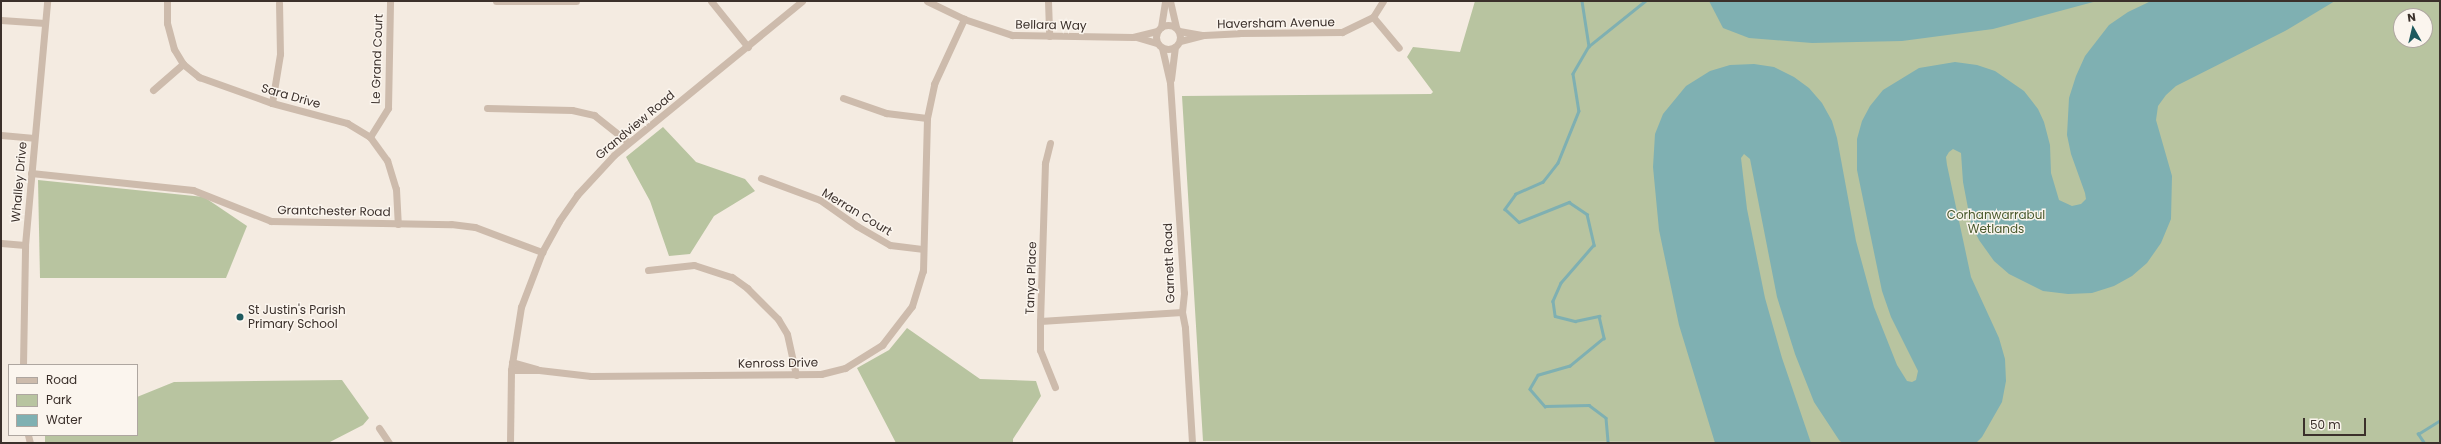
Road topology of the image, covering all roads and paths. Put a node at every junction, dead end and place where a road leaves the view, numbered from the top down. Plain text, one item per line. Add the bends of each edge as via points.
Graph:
1 (47, 1) edge
2 (167, 1) edge
3 (390, 1) edge
4 (496, 1) edge
5 (576, 1) edge
6 (711, 1) edge
7 (802, 1) edge
8 (926, 1) edge
9 (1048, 1) edge
10 (1164, 1) edge
11 (1170, 1) edge
12 (1383, 1) edge
13 (279, 3) dead end
14 (1373, 17) junction
15 (964, 19) junction
16 (1, 20) edge
17 (45, 23) junction
18 (1159, 29) junction
19 (1177, 29) junction
20 (1049, 36) junction
21 (1133, 36) junction
22 (1204, 36) junction
23 (1178, 44) junction
24 (1159, 46) junction
25 (748, 47) junction
26 (1399, 48) dead end
27 (184, 64) junction
28 (1170, 82) junction
29 (153, 90) dead end
30 (843, 98) dead end
31 (272, 103) junction
32 (487, 108) dead end
33 (927, 118) junction
34 (1, 135) edge
35 (370, 137) junction
36 (34, 138) junction
37 (628, 142) junction
38 (1050, 143) dead end
39 (32, 174) junction
40 (761, 178) dead end
41 (398, 224) junction
42 (1, 242) edge
43 (25, 245) junction
44 (922, 249) junction
45 (542, 252) junction
46 (648, 270) dead end
47 (1182, 312) junction
48 (1040, 321) junction
49 (512, 362) junction
50 (23, 364) edge
51 (511, 370) junction
52 (538, 370) junction
53 (796, 375) junction
54 (1054, 387) dead end
55 (379, 428) dead end
56 (390, 443) edge
57 (510, 443) edge
58 (1192, 443) edge

1 - 17 street, Whalley Drive
2 - 27 street, Sara Drive via 169,35
3 - 35 street, Le Grand Court via 388,108
4 - 5 street
6 - 25 street
7 - 25 street, Grandview Road
8 - 15 street, Bellara Way
9 - 20 street
10 - 18 street
11 - 19 street
12 - 14 street, Haversham Avenue
13 - 31 street via 280,54
14 - 22 street, Haversham Avenue via 1355,28 1328,34
14 - 26 street
15 - 20 street, Bellara Way via 1012,36
15 - 33 street, Kenross Drive via 934,84
16 - 17 street
17 - 36 street, Whalley Drive
18 - 19 street, Haversham Avenue via 1168,25
18 - 21 street, Bellara Way
18 - 24 street, Garnett Road
19 - 22 street, Haversham Avenue
19 - 23 street, Garnett Road
20 - 21 street, Bellara Way
21 - 24 street, Bellara Way
22 - 23 street, Haversham Avenue
23 - 24 street, Haversham Avenue
23 - 28 street, Garnett Road
24 - 28 street, Garnett Road
25 - 37 street, Grandview Road
27 - 29 street
27 - 31 street, Sara Drive via 212,82
28 - 47 street, Garnett Road via 1184,293
30 - 33 street via 886,113
31 - 35 street, Sara Drive via 347,123
32 - 37 street via 572,110 594,115
33 - 44 street, Kenross Drive
34 - 36 street
35 - 41 street, Sara Drive via 389,167 396,189
36 - 39 street, Whalley Drive
37 - 45 street, Grandview Road via 577,195
38 - 48 street, Tanya Place via 1046,163
39 - 41 street, Grantchester Road via 193,190 271,221
39 - 43 street, Whalley Drive
40 - 44 street, Merran Court via 820,200 890,245
41 - 45 street, Grantchester Road via 451,224 475,227
42 - 43 street
43 - 50 street, Whalley Drive
44 - 53 street, Kenross Drive via 923,271 912,306 882,345 845,368 821,374
45 - 49 street, Grandview Road via 521,307
46 - 53 street via 694,265 732,277 778,319 787,334
47 - 48 street, Tanya Place
47 - 58 street, Garnett Road
48 - 54 street via 1040,350
49 - 51 street, Grandview Road
49 - 52 street, Kenross Drive
51 - 52 street, Kenross Drive
51 - 57 street, Grandview Road
52 - 53 street, Kenross Drive via 591,376
55 - 56 street

